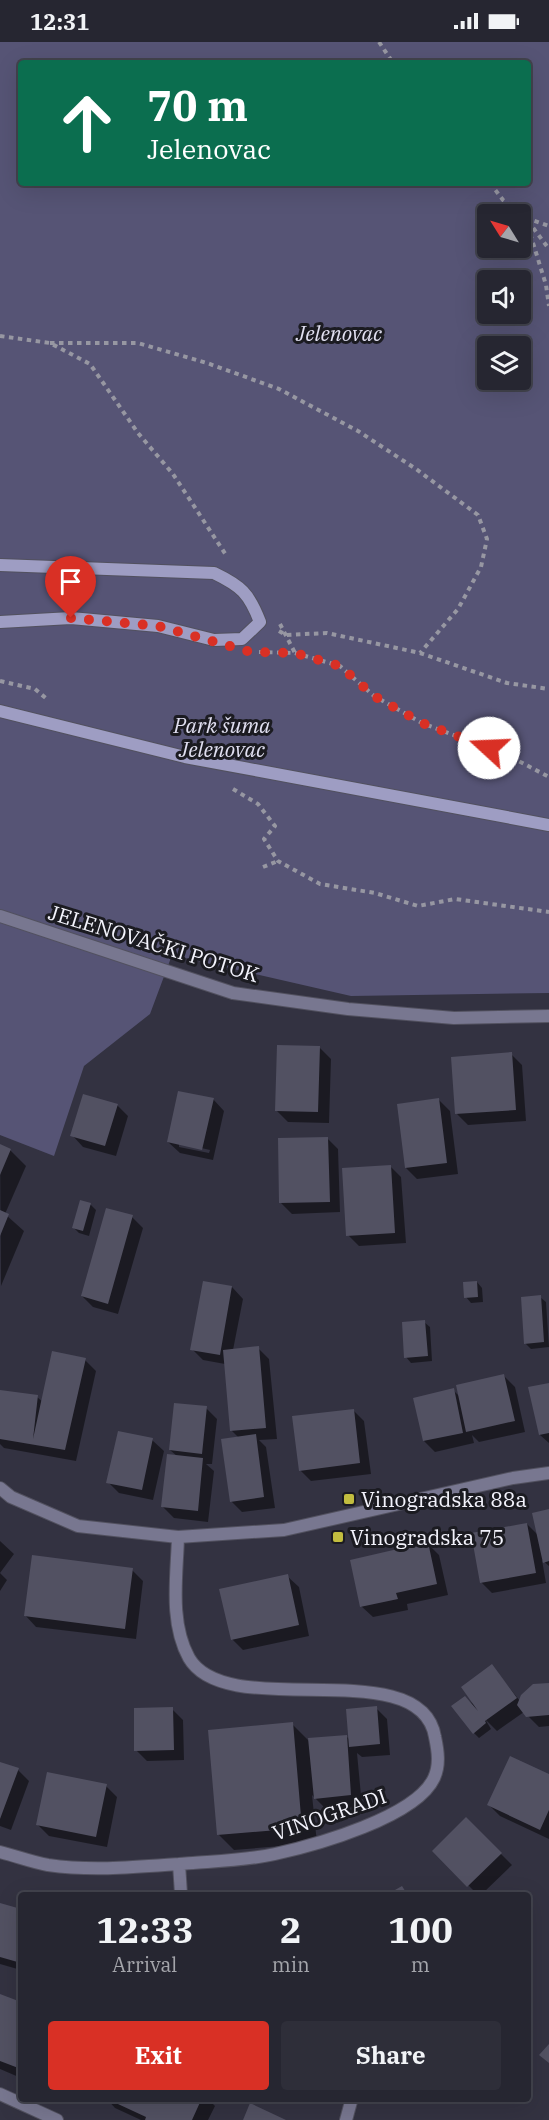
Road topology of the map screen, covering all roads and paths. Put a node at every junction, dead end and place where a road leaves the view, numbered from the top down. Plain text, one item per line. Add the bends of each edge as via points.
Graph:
1 (379, 42) edge
2 (391, 60) edge
3 (492, 186) edge
4 (508, 204) edge
5 (531, 219) edge
6 (531, 225) edge
7 (549, 226) edge
8 (531, 236) edge
9 (549, 249) edge
10 (549, 306) edge
11 (0, 336) edge
12 (50, 343) junction
13 (226, 556) dead end
14 (0, 565) edge
15 (0, 622) edge
16 (260, 622) junction
17 (286, 635) junction
18 (251, 652) dead end
19 (295, 653) junction
20 (420, 653) junction
21 (549, 689) edge
22 (0, 711) edge
23 (214, 763) junction
24 (549, 777) edge
25 (549, 825) edge
26 (279, 861) junction
27 (263, 867) dead end
28 (549, 912) edge
29 (0, 916) edge
30 (549, 1016) edge
31 (549, 1473) edge
32 (0, 1488) edge
33 (178, 1537) junction
34 (0, 1852) edge
35 (179, 1864) junction
36 (181, 1892) edge
37 (0, 2094) edge
38 (351, 2102) edge
39 (57, 2120) edge
40 (346, 2120) edge

1 - 2 path
3 - 4 path
5 - 7 path
6 - 9 path
8 - 10 path
11 - 12 path
12 - 13 path via 90,364 138,433 173,474
12 - 20 path via 138,343 279,389 358,431 478,515 487,539 480,567 458,609
14 - 16 street via 214,573 238,585 252,601
15 - 16 street via 71,618 158,626 214,640 242,639
16 - 17 path
17 - 19 path
17 - 20 path via 327,633
18 - 19 path
19 - 24 path via 340,666 374,696 422,723 511,757
20 - 21 path via 507,683
22 - 23 street
23 - 25 street
23 - 26 path via 227,786 258,804 274,826 264,839
26 - 27 path
26 - 28 path via 320,884 375,893 418,906 454,899
29 - 30 street, JELENOVAČKI POTOK via 233,993 454,1018
31 - 33 street via 284,1530
32 - 33 street via 11,1497 78,1526
33 - 35 street, VINOGRADI via 176,1599 180,1634 190,1659 207,1675 231,1684 380,1694 408,1701 422,1710 433,1725 439,1757 434,1778 419,1799 396,1814 274,1854
34 - 35 street, VINOGRADI via 48,1865 122,1868
35 - 36 street
37 - 39 street
38 - 40 street

